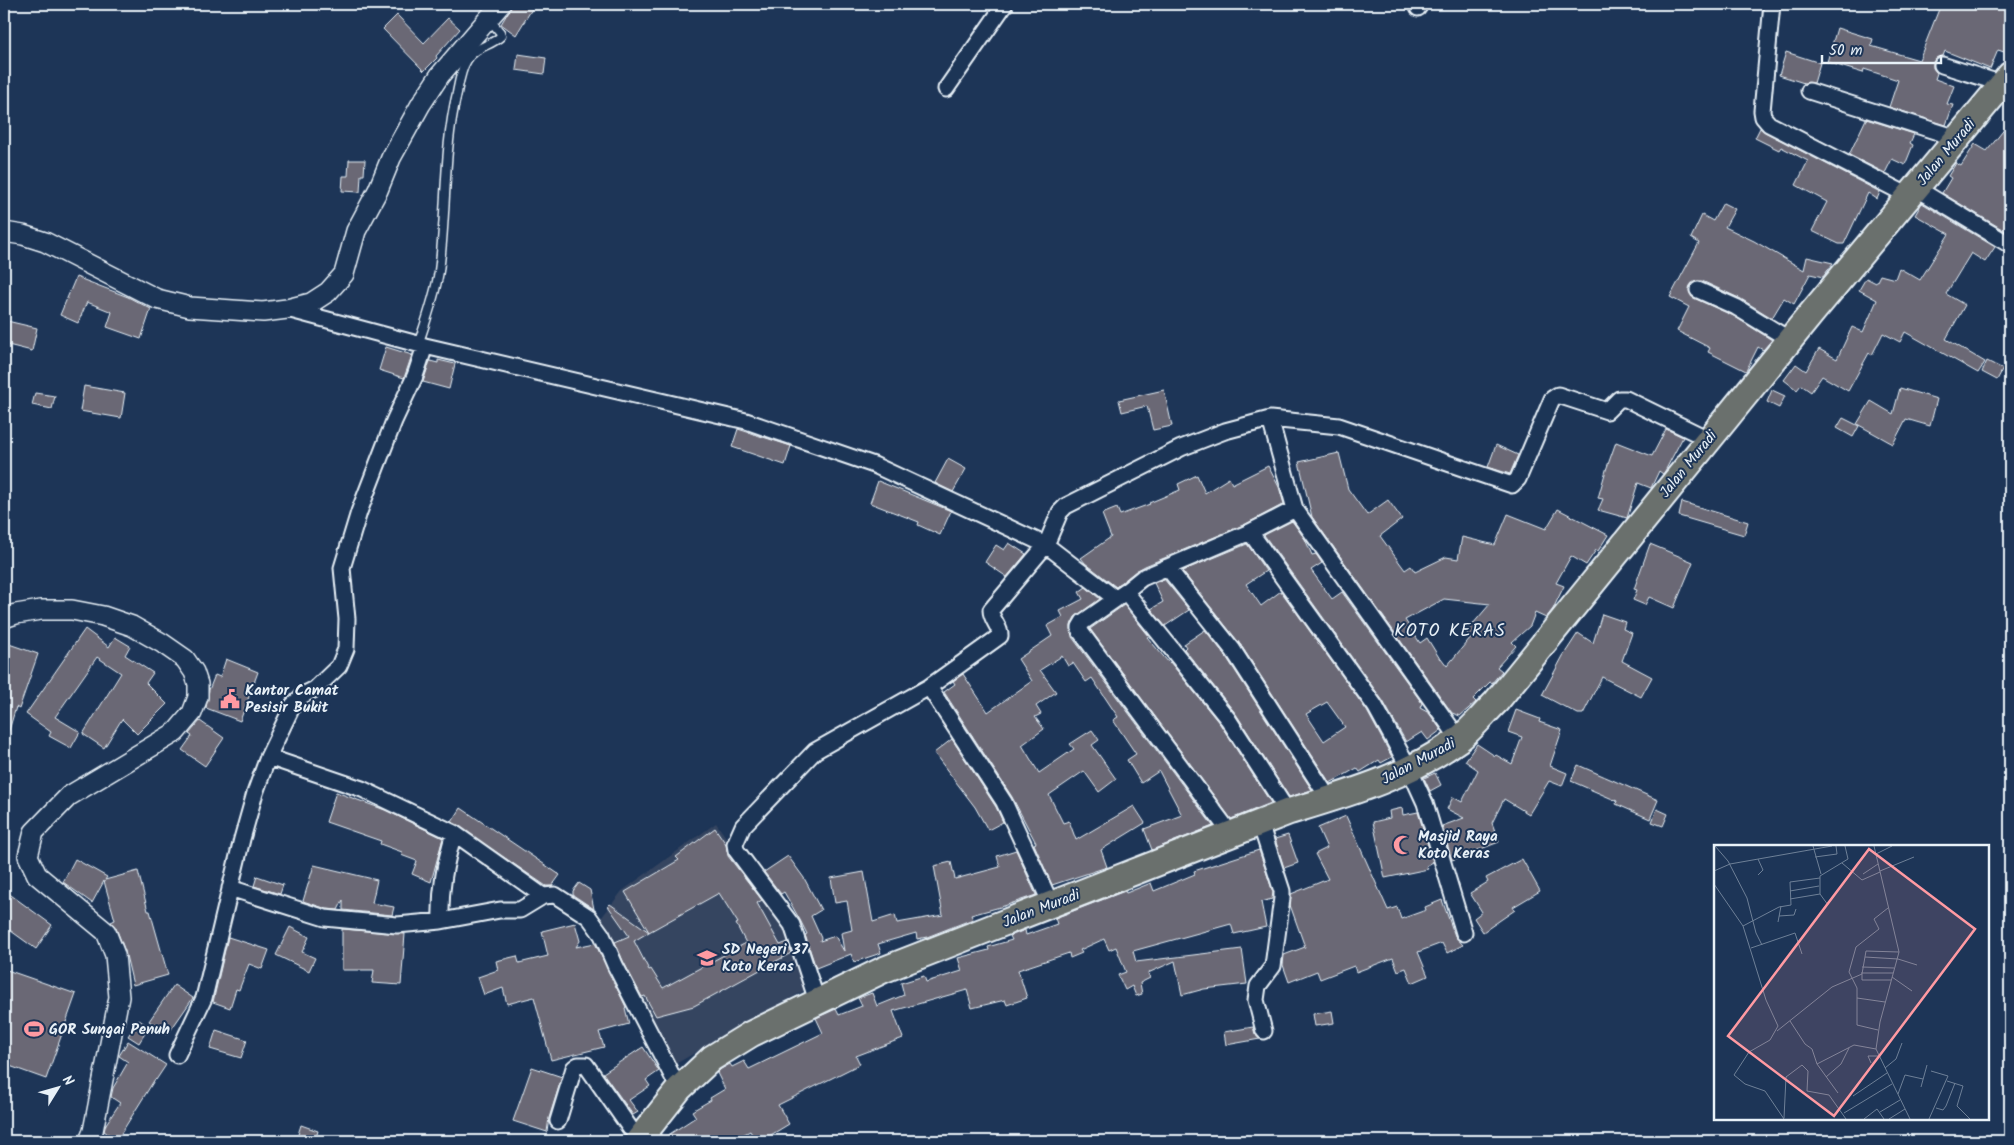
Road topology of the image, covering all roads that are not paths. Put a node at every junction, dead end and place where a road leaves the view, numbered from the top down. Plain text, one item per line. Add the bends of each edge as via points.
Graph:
1 (501, 4) edge
2 (1005, 4) edge
3 (1772, 4) edge
4 (489, 18) junction
5 (1942, 65) dead end
6 (2007, 80) edge
7 (946, 89) dead end
8 (1809, 91) dead end
9 (1957, 138) junction
10 (1912, 192) junction
11 (4, 232) edge
12 (2010, 245) edge
13 (1698, 290) dead end
14 (287, 309) junction
15 (1790, 340) junction
16 (422, 346) junction
17 (1270, 419) junction
18 (1708, 439) junction
19 (1295, 509) junction
20 (1250, 532) junction
21 (1046, 545) junction
22 (1167, 567) junction
23 (1121, 595) junction
24 (4, 618) edge
25 (929, 686) junction
26 (1460, 739) junction
27 (268, 757) junction
28 (1409, 768) junction
29 (1329, 800) junction
30 (1288, 812) junction
31 (1260, 823) junction
32 (454, 833) junction
33 (1230, 834) junction
34 (230, 888) junction
35 (543, 896) junction
36 (1051, 904) junction
37 (442, 920) junction
38 (1464, 934) dead end
39 (817, 1001) junction
40 (1264, 1031) dead end
41 (177, 1055) dead end
42 (679, 1088) junction
43 (558, 1121) dead end
44 (639, 1139) edge
45 (89, 1141) edge

1 - 4 street
2 - 7 street
3 - 10 street via 1763,118 1769,124
4 - 14 street via 440,75 417,111 356,231 344,274 317,300
4 - 16 lane via 500,36 478,48 467,59 454,106 439,272
5 - 6 street
6 - 9 highway, Jalan Muradi
8 - 9 street
9 - 10 highway, Jalan Muradi
10 - 12 street
10 - 15 highway, Jalan Muradi
11 - 14 street via 45,242 157,300 214,309 263,312
13 - 15 street via 1736,306
14 - 16 street
15 - 18 highway, Jalan Muradi
16 - 21 street via 746,421 874,465
16 - 27 street via 415,376 359,512 342,568 348,619 346,649 339,666 293,705
17 - 18 street via 1339,426 1512,485 1518,479 1552,399 1558,395 1607,411 1619,399 1626,399
17 - 19 street
17 - 21 street via 1225,431 1181,448 1066,506 1056,520
18 - 26 highway, Jalan Muradi via 1496,702
19 - 20 street
19 - 26 street
20 - 22 street
20 - 28 street via 1375,706
21 - 23 street
21 - 25 street via 991,610 1000,636
22 - 23 street via 1142,578
22 - 29 street via 1233,650
23 - 30 street via 1228,719
23 - 33 street via 1083,622 1080,631
24 - 45 street via 41,610 72,610 125,623 186,659 198,684 198,697 192,713 176,732 69,796 34,832 28,856 37,875 106,932 115,955 119,997
25 - 36 street via 1004,802
25 - 39 street via 815,751 743,826 735,844 736,850 792,925
26 - 28 highway, Jalan Muradi
27 - 32 street via 362,789
27 - 34 street via 252,800
28 - 29 highway, Jalan Muradi
28 - 38 street via 1426,803
29 - 30 highway, Jalan Muradi
30 - 31 highway, Jalan Muradi
31 - 33 highway, Jalan Muradi
31 - 40 street via 1282,891 1273,966 1258,986 1256,1000
32 - 35 street
32 - 37 street via 444,870
33 - 36 highway, Jalan Muradi
34 - 37 street via 325,918 396,925
34 - 41 street via 204,998
35 - 37 street via 520,910 500,910
35 - 42 street via 555,895 583,913 602,935
36 - 39 highway, Jalan Muradi via 883,970
39 - 42 highway, Jalan Muradi via 743,1038 712,1058
42 - 44 highway, Jalan Muradi
43 - 44 street via 574,1068 586,1065

